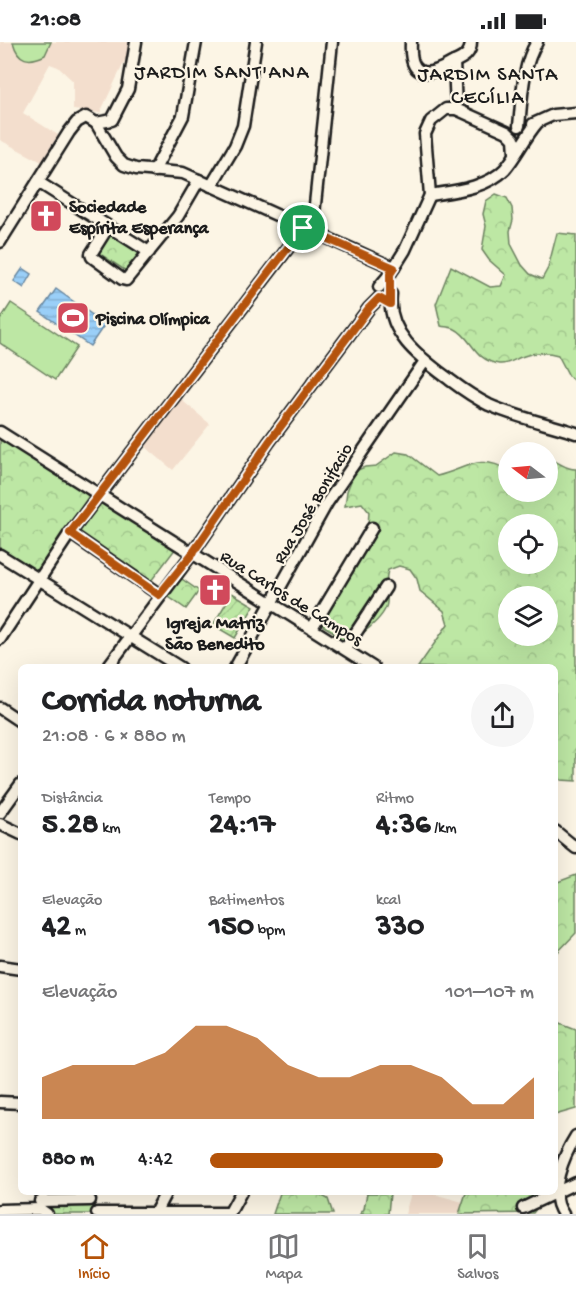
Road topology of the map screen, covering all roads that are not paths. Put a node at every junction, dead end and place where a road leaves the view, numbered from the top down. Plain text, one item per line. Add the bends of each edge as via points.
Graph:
1 (136, 42) edge
2 (196, 42) edge
3 (256, 42) edge
4 (332, 42) edge
5 (411, 42) edge
6 (471, 42) edge
7 (537, 42) edge
8 (454, 62) junction
9 (456, 109) junction
10 (576, 112) edge
11 (96, 123) junction
12 (537, 123) junction
13 (519, 126) junction
14 (507, 132) junction
15 (515, 153) junction
16 (154, 171) junction
17 (199, 180) junction
18 (38, 183) junction
19 (211, 186) junction
20 (430, 195) junction
21 (108, 226) junction
22 (303, 228) junction
23 (0, 242) edge
24 (149, 252) junction
25 (392, 271) junction
26 (385, 295) junction
27 (425, 361) junction
28 (0, 432) edge
29 (576, 433) edge
30 (99, 495) junction
31 (372, 528) dead end
32 (70, 533) junction
33 (192, 554) junction
34 (0, 555) edge
35 (39, 580) junction
36 (386, 587) dead end
37 (159, 595) junction
38 (271, 603) junction
39 (312, 628) junction
40 (130, 636) junction
41 (0, 639) edge
42 (345, 649) junction
43 (110, 664) edge
44 (175, 664) edge
45 (238, 664) edge
46 (368, 664) edge
47 (0, 708) edge
48 (18, 720) edge
49 (18, 788) edge
50 (0, 813) edge
51 (0, 824) edge
52 (18, 833) edge
53 (558, 833) edge
54 (576, 848) edge
55 (0, 966) edge
56 (18, 969) edge
57 (0, 1102) edge
58 (18, 1103) edge
59 (576, 1136) edge
60 (558, 1182) edge
61 (576, 1183) edge
62 (558, 1192) edge
63 (90, 1195) edge
64 (164, 1195) edge
65 (239, 1195) edge
66 (551, 1195) edge
67 (556, 1195) edge
68 (41, 1206) edge
69 (523, 1208) dead end
70 (0, 1210) edge
71 (97, 1213) edge
72 (155, 1213) edge
73 (229, 1214) edge
74 (563, 1214) edge

1 - 11 street via 128,89 112,120
2 - 16 street via 183,116
3 - 19 street via 243,126
4 - 22 street via 314,214
5 - 8 street via 411,63 423,73 431,74
6 - 8 street via 465,56
7 - 13 street via 527,67
8 - 9 street
9 - 14 street
9 - 20 street via 439,113 425,134
10 - 12 street
11 - 16 street via 124,165
11 - 18 street via 86,117 77,122
12 - 13 street
12 - 15 street
13 - 14 street
14 - 15 street via 514,139
15 - 20 street via 504,170 482,183
16 - 17 street via 183,173
17 - 19 street
17 - 24 street via 178,216
18 - 21 street
18 - 23 street
19 - 22 street
20 - 25 street
21 - 24 street
21 - 24 street via 91,254 122,279
22 - 25 street
22 - 30 street
25 - 26 street
26 - 27 street via 406,344
26 - 33 street via 369,308 269,442
27 - 29 street via 490,405
27 - 38 street, Rua José Bonifacio via 327,502
28 - 30 street
30 - 32 street
30 - 33 street, Rua Carlos de Campos
31 - 39 street
32 - 35 street
32 - 37 street
33 - 37 street
33 - 38 street, Rua Carlos de Campos
34 - 35 street
35 - 40 street
35 - 41 street
36 - 42 street
37 - 40 street
38 - 39 street, Rua Carlos de Campos
38 - 45 street, Rua José Bonifacio
39 - 42 street, Rua Carlos de Campos
40 - 43 street
40 - 44 street
42 - 46 street, Rua Carlos de Campos
47 - 48 street
49 - 50 street
51 - 52 street
53 - 54 street
55 - 56 street
57 - 58 street
59 - 60 street via 566,1152
61 - 62 street
63 - 68 street
63 - 71 street
64 - 72 street
65 - 73 street
66 - 69 street
67 - 74 street
68 - 70 street
71 - 72 street
72 - 73 street

